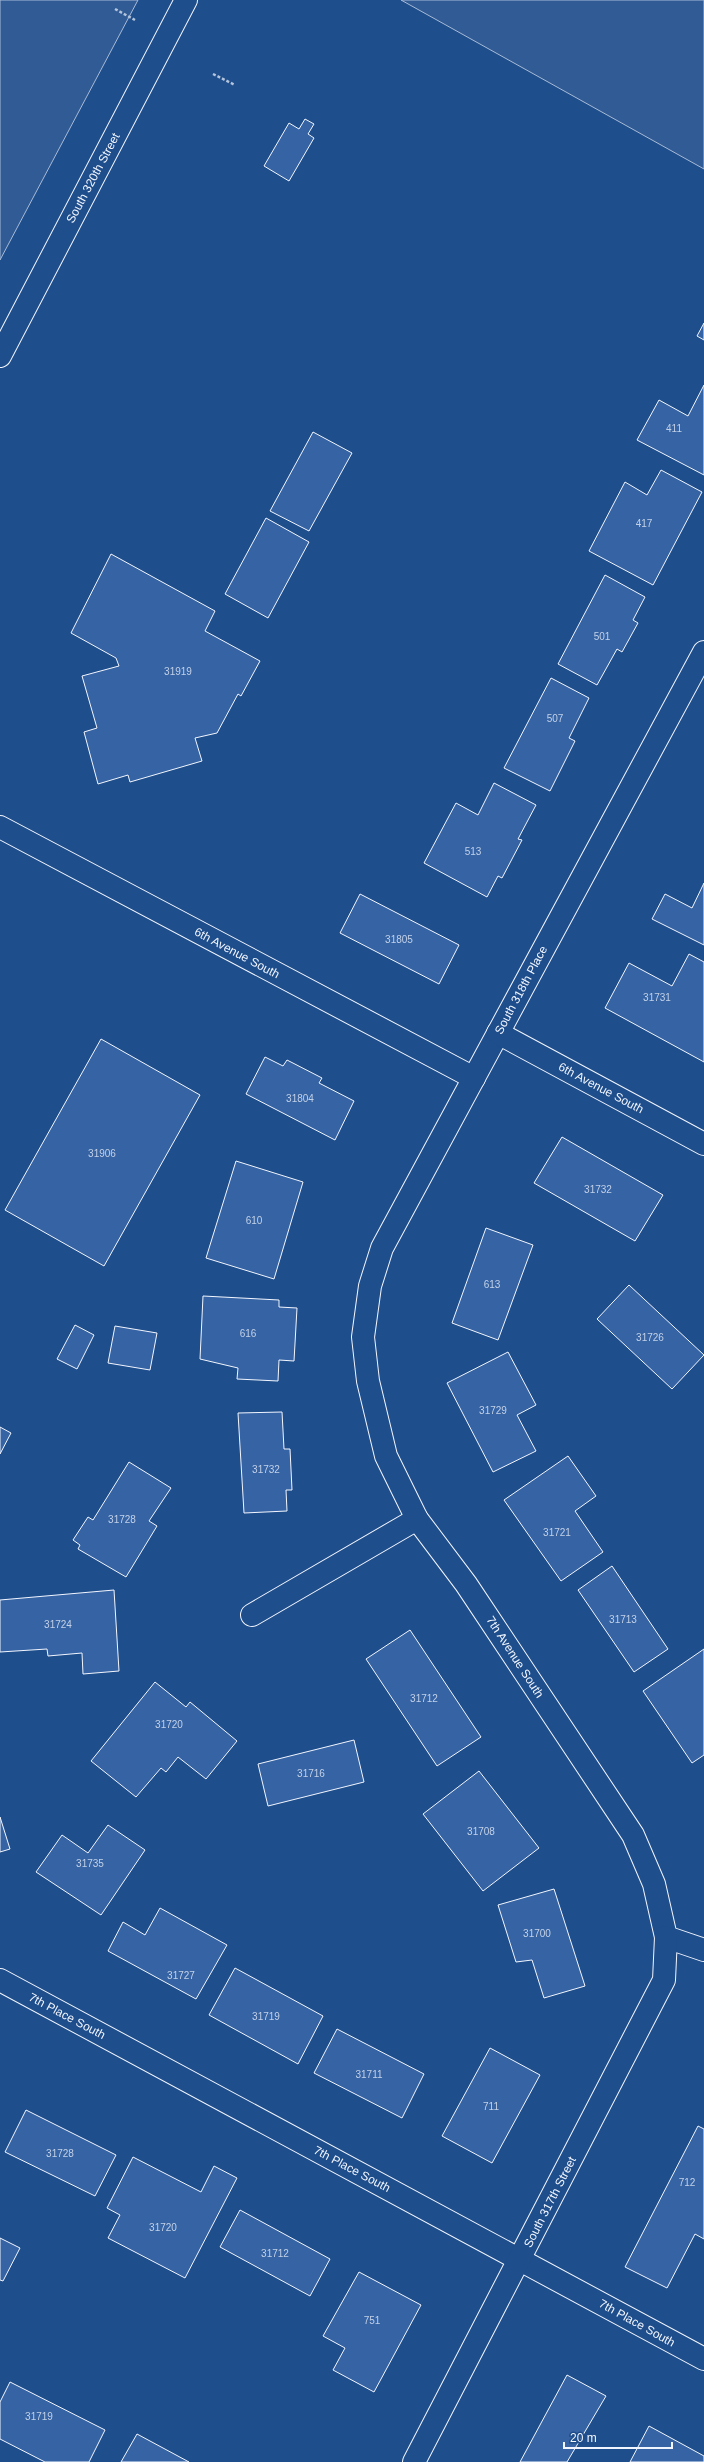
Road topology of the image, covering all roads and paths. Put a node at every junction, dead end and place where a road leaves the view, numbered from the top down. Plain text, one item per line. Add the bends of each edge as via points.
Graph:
1 (186, 0) edge
2 (115, 9) dead end
3 (135, 20) dead end
4 (213, 74) dead end
5 (235, 85) dead end
6 (0, 356) edge
7 (704, 652) edge
8 (0, 827) edge
9 (498, 1033) junction
10 (474, 1078) junction
11 (704, 1144) edge
12 (363, 1336) joint
13 (417, 1519) junction
14 (252, 1615) dead end
15 (666, 1937) junction
16 (704, 1950) edge
17 (0, 1980) edge
18 (520, 2259) junction
19 (704, 2359) edge
20 (414, 2462) edge

1 - 6 street, South 320th Street
2 - 3 path
4 - 5 path
7 - 9 street, South 318th Place
8 - 10 street, 6th Avenue South
9 - 10 street, South 318th Place
9 - 11 street, 6th Avenue South
10 - 12 street, South 318th Place via 382,1248 370,1286
12 - 13 street, 7th Avenue South via 368,1381 386,1456
13 - 14 street
13 - 15 street, 7th Avenue South via 466,1584 633,1835 654,1884
15 - 16 street
15 - 18 street, South 317th Street via 664,1980
17 - 18 street, 7th Place South
18 - 19 street, 7th Place South
18 - 20 street, South 317th Street

